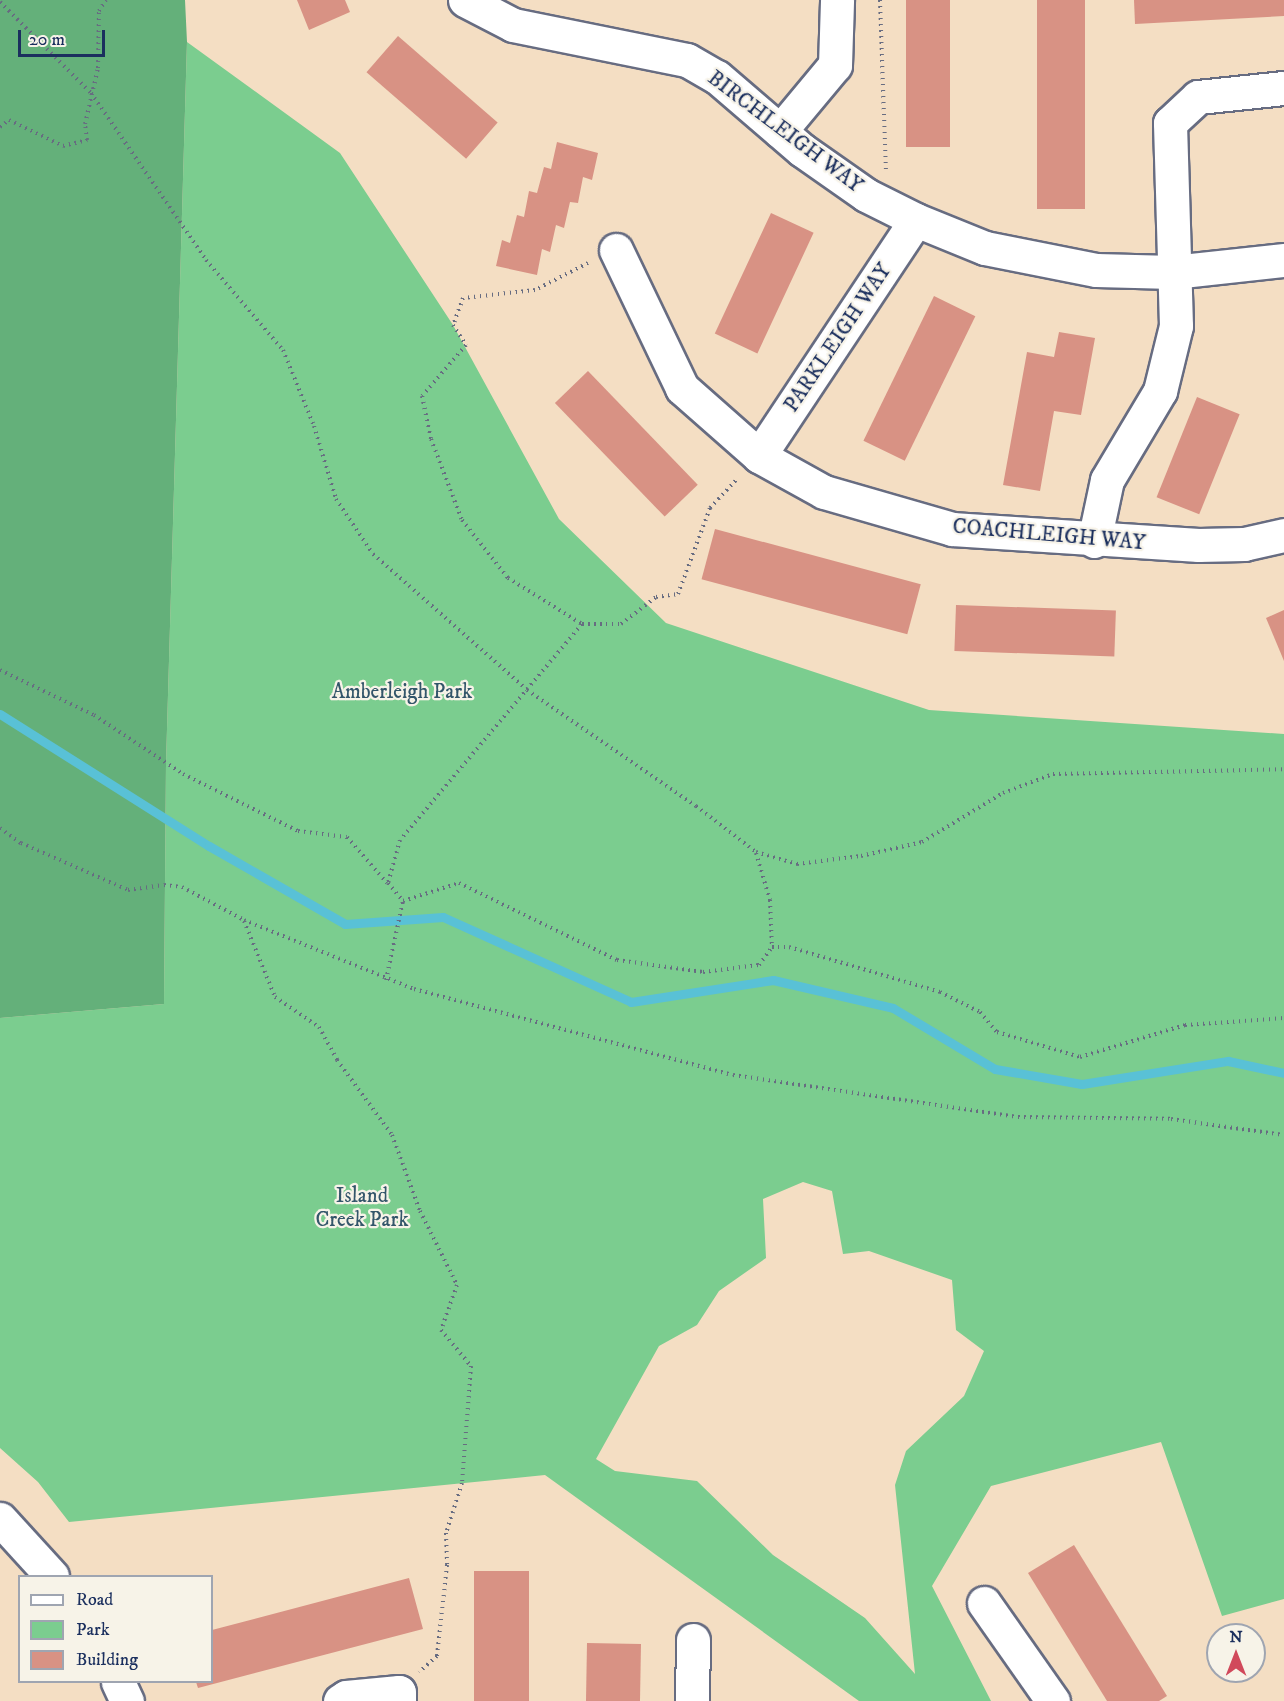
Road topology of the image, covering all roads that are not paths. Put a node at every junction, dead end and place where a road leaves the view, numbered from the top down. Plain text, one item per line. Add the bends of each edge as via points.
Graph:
1 (465, 0) edge
2 (837, 0) edge
3 (1284, 88) edge
4 (780, 132) junction
5 (916, 220) junction
6 (616, 250) road end
7 (1284, 260) edge
8 (1173, 272) junction
9 (759, 456) junction
10 (1284, 535) edge
11 (1094, 541) junction
12 (0, 1519) edge
13 (51, 1575) edge
14 (984, 1603) dead end
15 (693, 1640) dead end
16 (118, 1683) edge
17 (399, 1696) edge
18 (127, 1701) edge
19 (340, 1701) edge
20 (692, 1701) edge
21 (1053, 1701) edge

1 - 4 street, BIRCHLEIGH WAY via 513,25 687,60 717,77
2 - 4 street via 835,65
3 - 8 street via 1198,97 1170,123
4 - 5 street, BIRCHLEIGH WAY via 866,195
5 - 8 street, BIRCHLEIGH WAY via 1020,258 1096,270
5 - 9 street, PARKLEIGH WAY
6 - 9 street, COACHLEIGH WAY via 682,388
7 - 8 street, BIRCHLEIGH WAY
8 - 11 street via 1176,326 1160,391 1107,480
9 - 11 street, COACHLEIGH WAY via 824,492 952,529
10 - 11 street, COACHLEIGH WAY via 1244,544
12 - 13 street
14 - 21 street
15 - 20 street
16 - 18 street
17 - 19 street via 346,1697

